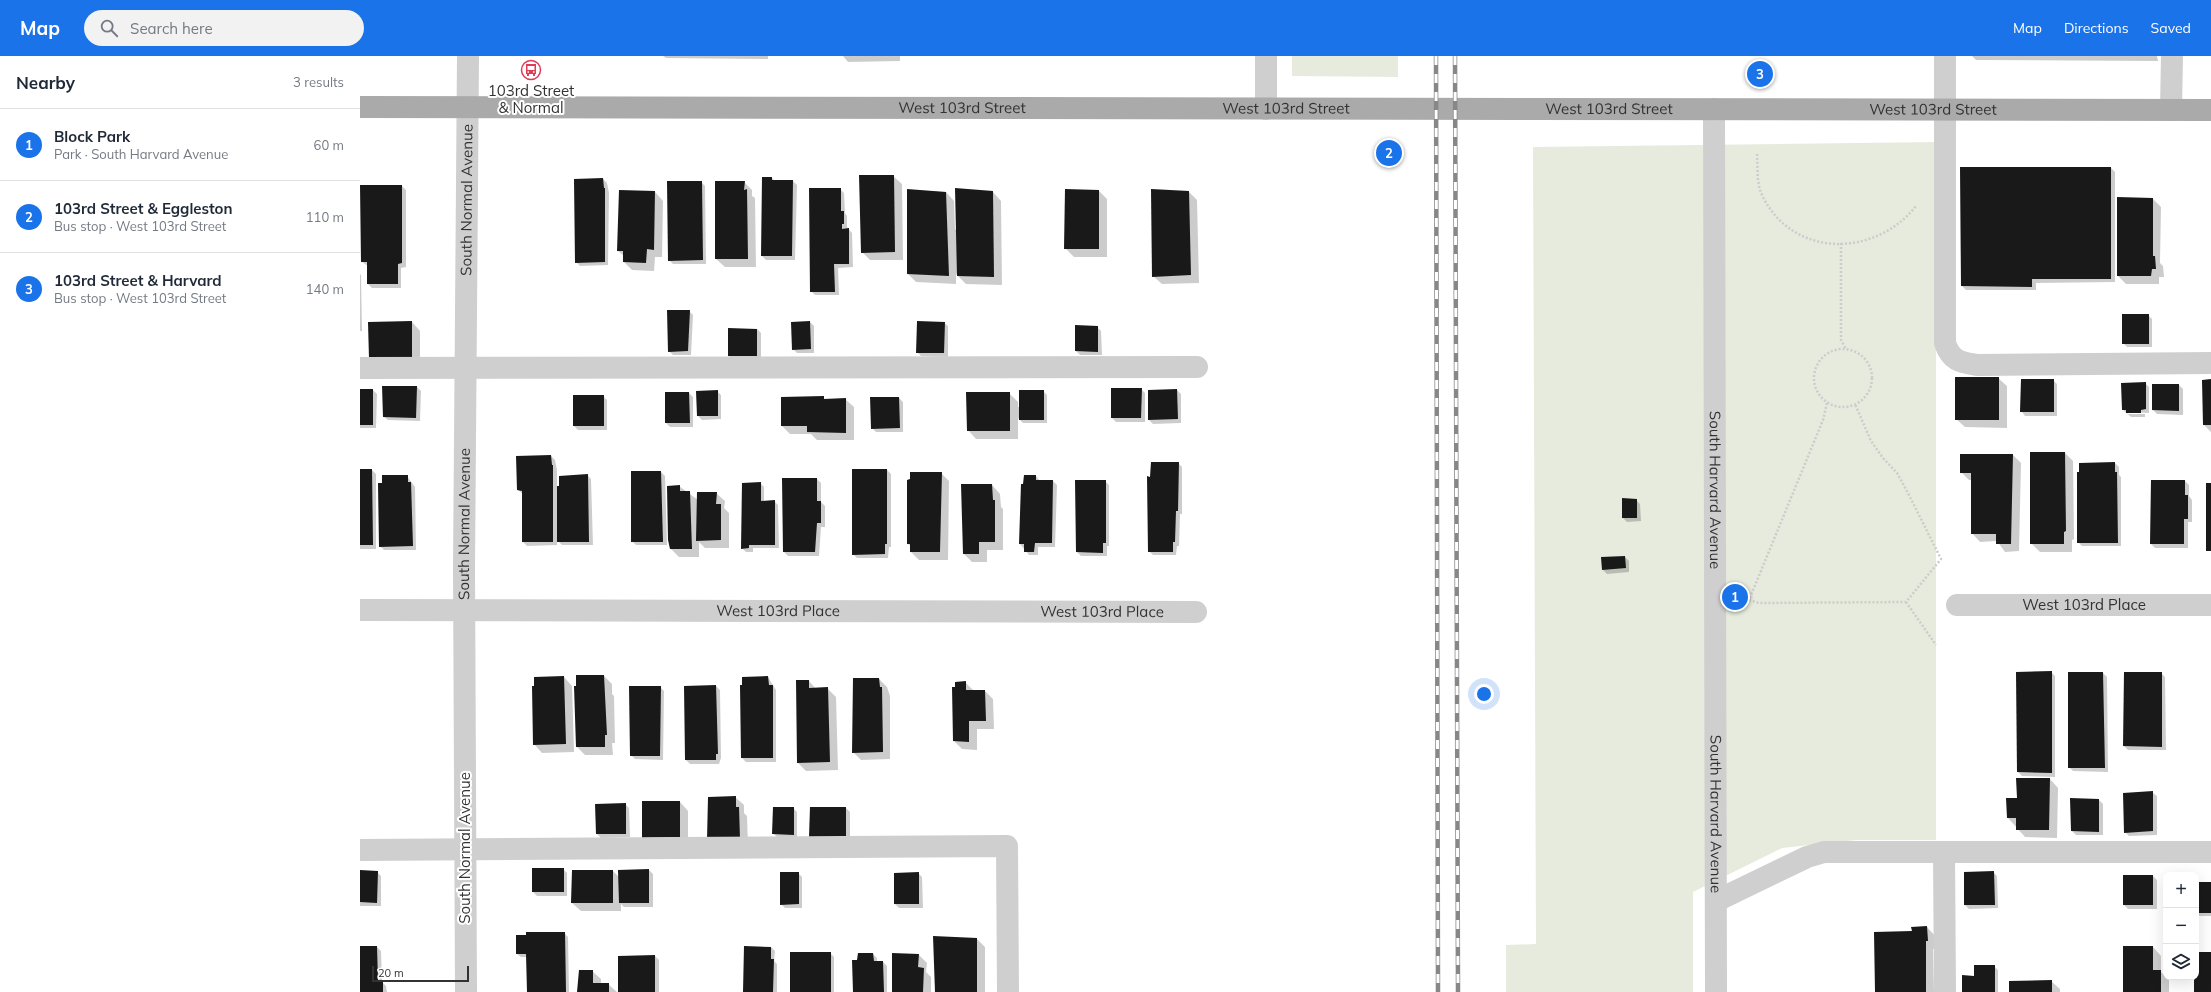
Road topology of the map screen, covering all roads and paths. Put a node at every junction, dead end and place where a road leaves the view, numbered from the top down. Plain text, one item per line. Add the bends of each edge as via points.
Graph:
1 (468, 56) edge
2 (1266, 56) edge
3 (1945, 56) edge
4 (2172, 56) edge
5 (360, 107) edge
6 (468, 107) junction
7 (1266, 109) junction
8 (1714, 109) junction
9 (1944, 110) junction
10 (2170, 110) junction
11 (2211, 110) edge
12 (1757, 154) dead end
13 (1919, 200) dead end
14 (1841, 243) junction
15 (1846, 349) junction
16 (2211, 363) edge
17 (1197, 367) dead end
18 (360, 368) edge
19 (464, 368) junction
20 (1827, 403) junction
21 (1855, 404) junction
22 (1906, 602) junction
23 (1957, 605) dead end
24 (2211, 605) edge
25 (360, 610) edge
26 (464, 610) junction
27 (1196, 612) dead end
28 (1936, 645) dead end
29 (465, 849) junction
30 (360, 850) edge
31 (1944, 852) junction
32 (2211, 852) edge
33 (1716, 902) junction
34 (466, 992) edge
35 (1008, 992) edge
36 (1716, 992) edge
37 (1945, 992) edge

1 - 6 street, South Normal Avenue
2 - 7 street
3 - 9 street
4 - 10 street
5 - 6 main road, West 103rd Street
6 - 7 main road, West 103rd Street
6 - 19 street, South Normal Avenue
7 - 8 main road, West 103rd Street
8 - 9 main road, West 103rd Street
8 - 33 street, South Harvard Avenue
9 - 10 main road, West 103rd Street
9 - 16 street via 1945,343 1949,354 1959,361 1977,365
10 - 11 main road, West 103rd Street
12 - 14 path via 1758,182 1762,196 1780,222 1814,242
13 - 14 path via 1889,231 1859,242
14 - 15 path via 1841,340
15 - 20 path via 1827,353 1815,368 1815,388
15 - 21 path via 1855,351 1863,357 1871,373 1868,392
17 - 19 street
18 - 19 street
19 - 26 street, South Normal Avenue
20 - 21 path via 1837,407
20 - 22 path via 1823,420 1749,600 1759,603
21 - 22 path via 1871,441 1904,486 1941,558
22 - 28 path
23 - 24 street, West 103rd Place
25 - 26 street, West 103rd Place
26 - 27 street, West 103rd Place
26 - 29 street, South Normal Avenue
29 - 30 street
29 - 34 street, South Normal Avenue
29 - 35 street via 1007,846
31 - 32 street
31 - 33 street via 1824,852 1807,857
31 - 37 street
33 - 36 street, South Harvard Avenue

